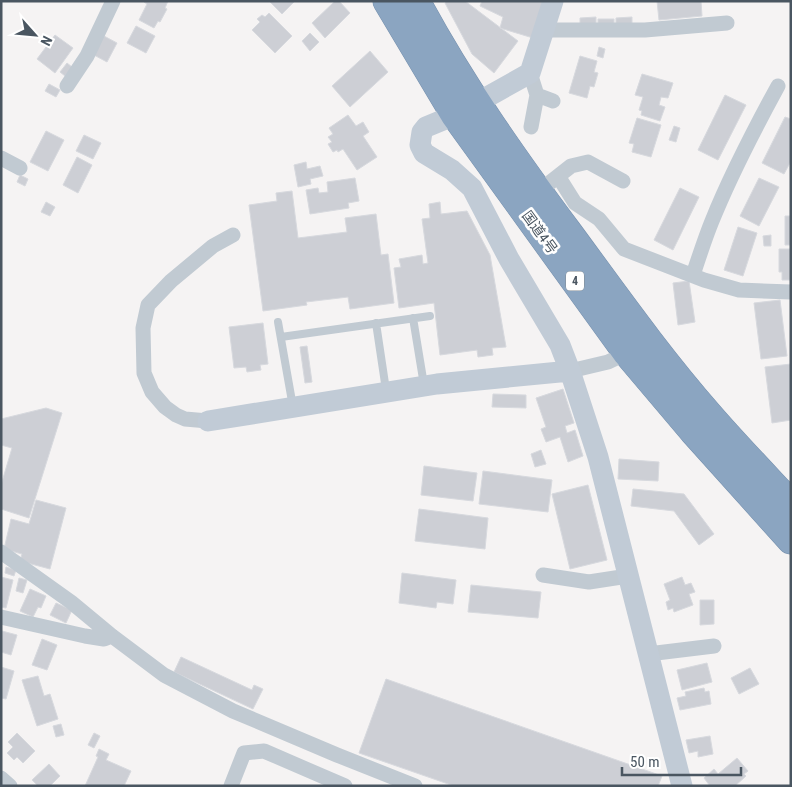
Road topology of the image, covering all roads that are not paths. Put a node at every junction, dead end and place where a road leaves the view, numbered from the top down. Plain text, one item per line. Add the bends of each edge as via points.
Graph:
1 (113, 1) edge
2 (387, 1) edge
3 (416, 1) edge
4 (553, 1) edge
5 (727, 23) dead end
6 (543, 30) junction
7 (530, 73) junction
8 (67, 86) dead end
9 (778, 86) dead end
10 (537, 95) junction
11 (553, 101) dead end
12 (465, 109) junction
13 (531, 127) dead end
14 (1, 158) edge
15 (20, 168) dead end
16 (623, 182) dead end
17 (548, 184) junction
18 (232, 234) dead end
19 (693, 275) junction
20 (791, 292) edge
21 (430, 316) dead end
22 (413, 318) junction
23 (278, 322) dead end
24 (376, 323) junction
25 (281, 338) junction
26 (627, 353) junction
27 (570, 371) junction
28 (424, 386) junction
29 (386, 392) junction
30 (293, 406) junction
31 (208, 421) joint
32 (791, 504) edge
33 (791, 540) edge
34 (1, 552) edge
35 (543, 575) dead end
36 (628, 576) junction
37 (1, 618) edge
38 (112, 636) junction
39 (714, 646) dead end
40 (648, 654) junction
41 (380, 780) edge
42 (231, 786) edge
43 (345, 786) edge
44 (415, 786) edge
45 (682, 786) edge

1 - 8 street via 87,56
2 - 12 highway, 国道4号 / 4
3 - 12 highway, 国道4号 / 4
4 - 6 street
5 - 6 street via 645,30
6 - 7 street
7 - 10 street
7 - 12 street
9 - 19 street via 726,189
10 - 11 street
10 - 13 street
12 - 17 highway, 国道4号 / 4
12 - 26 highway, 国道4号 / 4
12 - 27 street via 426,127 420,139 421,148 472,188 560,345
14 - 15 street
16 - 17 street via 588,162 571,166
17 - 19 street via 599,219 624,250
17 - 32 highway, 国道4号 / 4 via 643,333 708,414
18 - 31 street via 212,246 148,305 142,328 144,373 152,392 165,407 185,420
19 - 20 street via 738,290
21 - 22 lane
22 - 24 lane
22 - 28 lane
23 - 25 lane
24 - 25 lane
24 - 29 lane
25 - 30 lane
26 - 27 street via 608,362
26 - 33 highway, 国道4号 / 4
27 - 28 street
27 - 36 street via 598,457
28 - 29 street
29 - 30 street
30 - 31 street
34 - 38 street
35 - 36 street via 590,582
36 - 40 street
37 - 38 street via 85,636 104,639
38 - 41 street via 164,675
39 - 40 street
40 - 45 street
41 - 44 street
42 - 43 street via 244,753 264,751

